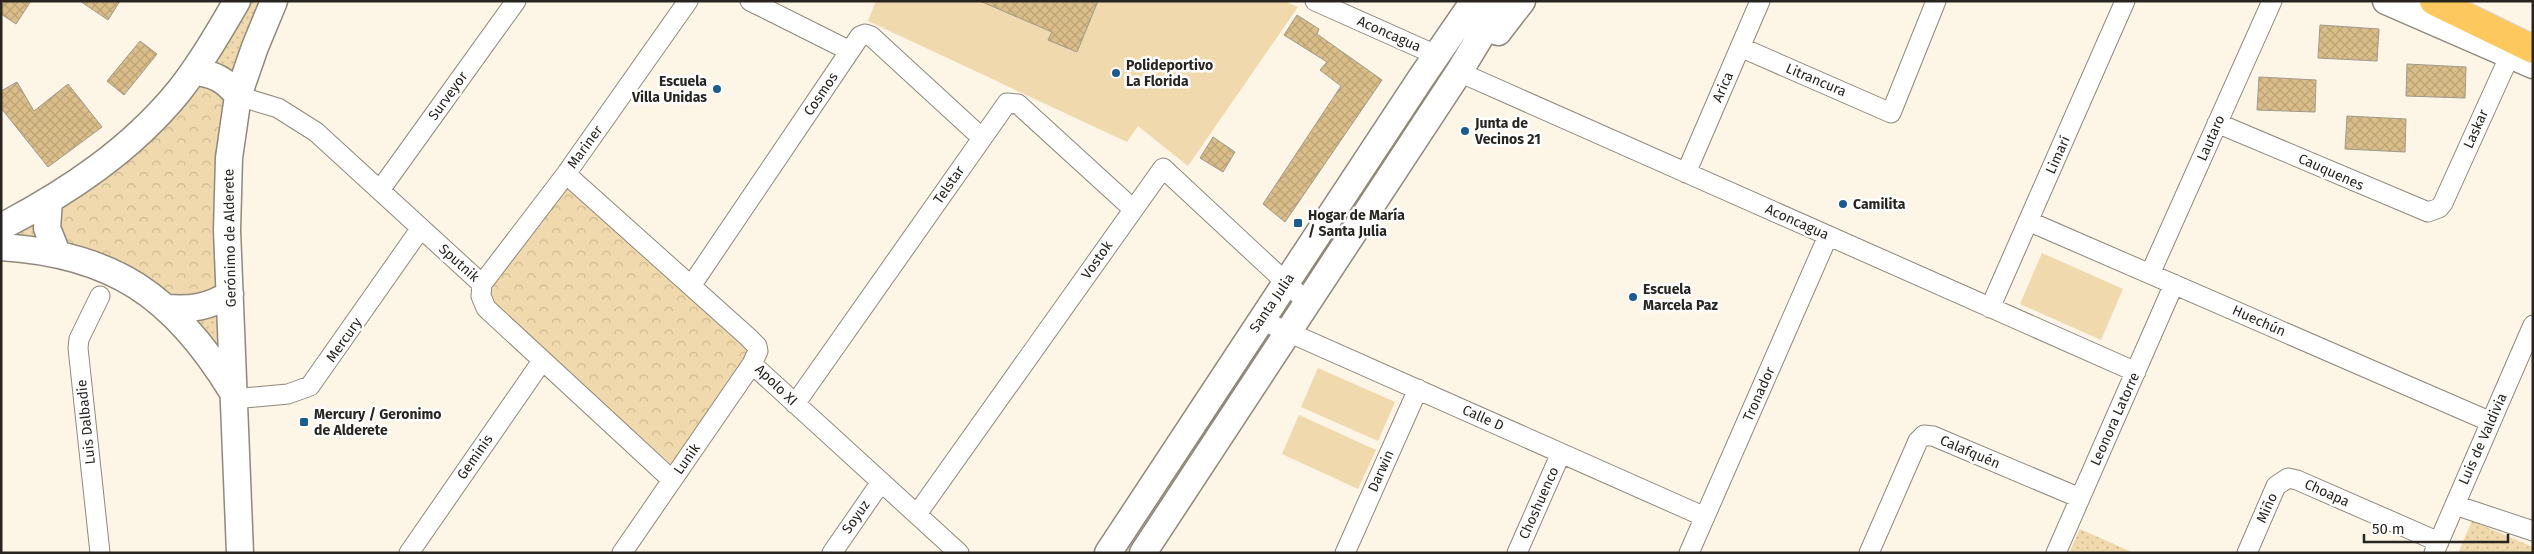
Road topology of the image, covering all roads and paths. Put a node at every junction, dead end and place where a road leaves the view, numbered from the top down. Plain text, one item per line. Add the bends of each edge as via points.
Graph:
1 (237, 1) edge
2 (274, 1) edge
3 (516, 1) edge
4 (750, 1) edge
5 (1315, 1) edge
6 (1457, 1) edge
7 (1474, 1) edge
8 (1502, 1) edge
9 (1522, 1) edge
10 (1760, 1) edge
11 (1936, 1) edge
12 (2125, 1) edge
13 (2272, 1) edge
14 (2386, 1) edge
15 (2434, 1) edge
16 (2468, 1) edge
17 (684, 3) edge
18 (2533, 29) edge
19 (1740, 47) junction
20 (850, 51) junction
21 (1436, 55) junction
22 (2525, 56) edge
23 (193, 72) junction
24 (1459, 72) junction
25 (238, 96) junction
26 (2217, 123) junction
27 (982, 138) junction
28 (1686, 173) junction
29 (566, 174) junction
30 (380, 190) junction
31 (49, 201) junction
32 (2443, 202) joint
33 (1133, 209) junction
34 (2028, 221) junction
35 (1, 227) edge
36 (421, 228) junction
37 (1828, 236) junction
38 (1, 246) edge
39 (57, 253) junction
40 (2150, 274) junction
41 (1286, 282) junction
42 (482, 284) junction
43 (2174, 284) junction
44 (691, 286) junction
45 (230, 294) junction
46 (100, 296) dead end
47 (1308, 303) junction
48 (167, 308) junction
49 (1990, 308) junction
50 (1261, 320) junction
51 (2533, 325) edge
52 (1289, 332) junction
53 (542, 360) junction
54 (752, 364) junction
55 (2136, 372) junction
56 (1418, 389) junction
57 (233, 396) junction
58 (795, 404) junction
59 (2491, 422) junction
60 (1561, 453) junction
61 (672, 480) junction
62 (2297, 480) joint
63 (881, 482) junction
64 (2080, 498) junction
65 (2454, 505) junction
66 (917, 514) junction
67 (1705, 517) junction
68 (2533, 531) edge
69 (2436, 547) edge
70 (100, 553) edge
71 (240, 553) edge
72 (409, 553) edge
73 (622, 553) edge
74 (832, 553) edge
75 (959, 553) edge
76 (1108, 553) edge
77 (1143, 553) edge
78 (1345, 553) edge
79 (1517, 553) edge
80 (1689, 553) edge
81 (1869, 553) edge
82 (2056, 553) edge
83 (2247, 553) edge

1 - 23 main road
2 - 25 main road, Gerónimo de Alderete via 254,46
3 - 30 street, Surveyor
4 - 20 street
5 - 21 street, Aconcagua
6 - 21 main road, Santa Julia
7 - 21 main road, Santa Julia
8 - 24 main road
9 - 24 main road
10 - 19 street, Arica
11 - 19 street, Litrancura via 1891,113
12 - 34 street, Limarí
13 - 26 street, Lautaro
14 - 22 main road
15 - 22 highway
16 - 18 highway
17 - 29 street, Mariner
19 - 28 street, Arica
20 - 27 street, Cosmos via 860,36 871,36
20 - 44 street, Cosmos
21 - 41 main road, Santa Julia
22 - 32 street, Laskar
23 - 25 main road via 222,80
23 - 31 main road via 134,138 91,174
24 - 28 street, Aconcagua
24 - 47 main road
25 - 30 street, Sputnik via 278,108 305,123
25 - 45 main road, Gerónimo de Alderete via 227,194
26 - 32 street, Cauquenes via 2423,212 2433,211
26 - 40 street, Lautaro
27 - 33 street, Telstar via 1004,106 1010,102 1018,104
27 - 58 street, Telstar
28 - 37 street, Aconcagua
29 - 42 street, Mariner
29 - 44 street, Apolo XI
30 - 36 street, Sputnik
31 - 35 main road
31 - 39 main road via 47,228
33 - 41 street, Vostok via 1163,168
33 - 66 street, Vostok
34 - 40 street, Huechún
34 - 49 street, Limarí
36 - 42 street, Sputnik
36 - 57 street, Mercury via 310,386 288,394
37 - 49 street, Aconcagua
37 - 67 street, Tronador
38 - 39 main road
39 - 48 main road via 108,269
40 - 43 street, Huechún
41 - 47 street, Vostok
41 - 50 main road, Santa Julia
42 - 53 street, Sputnik via 481,296 486,308
43 - 55 street, Leonora Latorre
43 - 59 street, Huechún
44 - 54 street, Apolo XI via 757,346
45 - 48 main road via 200,308
45 - 57 main road, Gerónimo de Alderete
46 - 70 street, Luis Dalbadie via 79,339 78,348
47 - 52 main road
48 - 57 main road via 204,348
49 - 55 street, Aconcagua
50 - 52 street, Calle D
50 - 76 main road, Santa Julia
51 - 59 street, Luis de Valdivia
52 - 56 street, Calle D
52 - 77 main road
53 - 61 street, Sputnik
53 - 72 street, Geminis
54 - 58 street, Apolo XI
54 - 61 street, Lunik
55 - 64 street, Leonora Latorre
56 - 60 street, Calle D
56 - 78 street, Darwin
57 - 71 main road, Gerónimo de Alderete
58 - 63 street, Apolo XI
59 - 65 street, Luis de Valdivia
60 - 67 street, Calle D
60 - 79 street, Choshuenco
61 - 73 street, Lunik
62 - 69 street, Choapa
62 - 83 street, Miño via 2288,478 2276,486
63 - 66 street, Apolo XI
63 - 74 street, Soyuz
64 - 81 street, Calafquén via 1924,435 1918,441
64 - 82 street, Leonora Latorre
65 - 68 street
65 - 69 street, Luis de Valdivia
66 - 75 street, Apolo XI
67 - 80 street, Tronador

